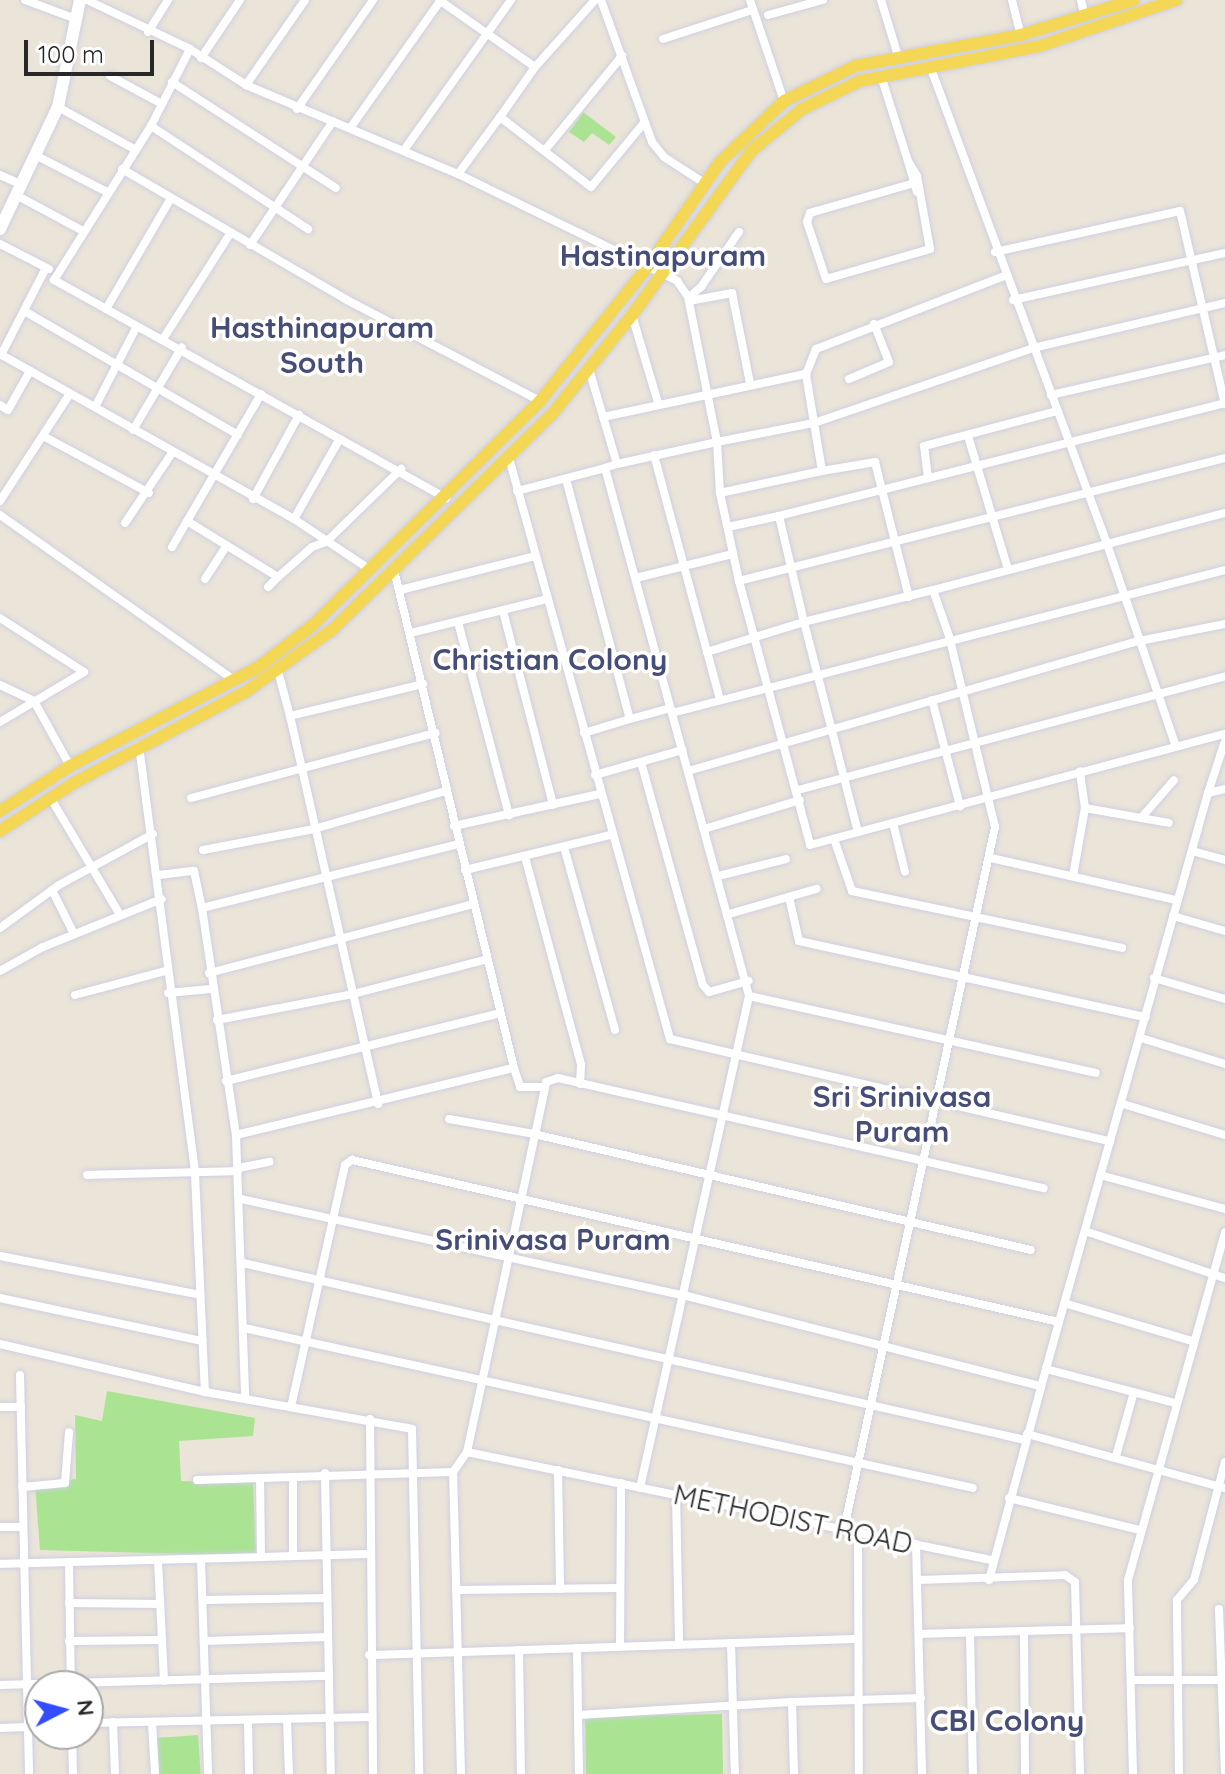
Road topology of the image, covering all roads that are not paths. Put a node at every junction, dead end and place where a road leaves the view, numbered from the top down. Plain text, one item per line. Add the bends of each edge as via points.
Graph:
1 (25, 0) edge
2 (80, 0) edge
3 (87, 0) edge
4 (168, 0) edge
5 (240, 0) edge
6 (305, 0) edge
7 (373, 0) edge
8 (440, 0) edge
9 (511, 0) edge
10 (595, 0) edge
11 (601, 0) edge
12 (750, 0) edge
13 (823, 0) edge
14 (881, 0) edge
15 (1012, 0) edge
16 (1081, 0) edge
17 (1134, 0) edge
18 (1176, 0) edge
19 (1148, 5) edge
20 (752, 10) junction
21 (768, 15) dead end
22 (1085, 17) junction
23 (76, 19) junction
24 (148, 32) junction
25 (487, 33) junction
26 (1021, 35) junction
27 (663, 39) dead end
28 (190, 49) junction
29 (622, 56) junction
30 (898, 56) junction
31 (201, 58) junction
32 (930, 66) junction
33 (535, 67) junction
34 (110, 76) dead end
35 (881, 76) junction
36 (172, 82) junction
37 (246, 85) junction
38 (784, 101) junction
39 (162, 104) junction
40 (58, 107) junction
41 (297, 109) junction
42 (500, 117) junction
43 (333, 121) junction
44 (644, 123) junction
45 (151, 126) junction
46 (351, 127) junction
47 (134, 149) junction
48 (404, 150) junction
49 (545, 150) junction
50 (37, 156) junction
51 (304, 164) junction
52 (122, 169) junction
53 (458, 174) junction
54 (0, 175) edge
55 (704, 183) junction
56 (336, 188) dead end
57 (914, 188) junction
58 (19, 190) junction
59 (107, 192) junction
60 (170, 200) junction
61 (275, 206) junction
62 (0, 229) edge
63 (308, 229) dead end
64 (83, 231) junction
65 (739, 232) dead end
66 (230, 234) junction
67 (0, 244) edge
68 (250, 245) junction
69 (995, 252) junction
70 (1225, 253) edge
71 (1191, 257) junction
72 (648, 266) junction
73 (46, 268) junction
74 (58, 273) junction
75 (663, 273) junction
76 (1004, 276) junction
77 (689, 299) junction
78 (1013, 300) junction
79 (1225, 303) edge
80 (1202, 307) junction
81 (106, 309) junction
82 (26, 312) junction
83 (632, 315) junction
84 (874, 324) junction
85 (136, 328) junction
86 (163, 339) junction
87 (182, 347) junction
88 (1033, 348) junction
89 (0, 354) edge
90 (1225, 355) edge
91 (1213, 358) junction
92 (116, 365) junction
93 (588, 368) junction
94 (30, 371) junction
95 (806, 374) junction
96 (849, 379) dead end
97 (750, 383) junction
98 (159, 390) junction
99 (705, 392) junction
100 (261, 394) junction
101 (69, 395) junction
102 (1051, 395) junction
103 (540, 401) junction
104 (658, 403) junction
105 (1225, 403) edge
106 (0, 405) edge
107 (95, 407) junction
108 (1057, 411) junction
109 (299, 415) junction
110 (603, 417) junction
111 (814, 423) junction
112 (133, 430) junction
113 (238, 435) junction
114 (968, 436) junction
115 (45, 437) junction
116 (1067, 440) junction
117 (338, 442) junction
118 (717, 442) junction
119 (172, 453) junction
120 (654, 455) junction
121 (509, 458) junction
122 (1225, 458) edge
123 (617, 464) junction
124 (975, 466) junction
125 (605, 468) junction
126 (401, 469) junction
127 (822, 471) junction
128 (213, 476) junction
129 (928, 478) junction
130 (566, 479) junction
131 (1087, 489) junction
132 (517, 491) junction
133 (882, 491) junction
134 (149, 493) junction
135 (720, 493) junction
136 (446, 498) junction
137 (253, 499) junction
138 (0, 501) edge
139 (1225, 513) edge
140 (0, 515) edge
141 (779, 516) junction
142 (992, 517) junction
143 (294, 519) junction
144 (187, 521) junction
145 (125, 523) dead end
146 (728, 527) junction
147 (1106, 541) junction
148 (326, 542) junction
149 (227, 545) junction
150 (895, 545) junction
151 (172, 547) dead end
152 (733, 554) junction
153 (535, 556) junction
154 (683, 566) junction
155 (369, 569) junction
156 (1008, 569) junction
157 (394, 570) junction
158 (791, 570) junction
159 (1225, 570) edge
160 (278, 577) junction
161 (636, 578) junction
162 (205, 579) dead end
163 (739, 581) junction
164 (268, 587) dead end
165 (400, 590) junction
166 (933, 590) junction
167 (1122, 594) junction
168 (909, 597) junction
169 (547, 599) junction
170 (503, 611) junction
171 (0, 618) edge
172 (458, 622) junction
173 (804, 622) junction
174 (1225, 624) edge
175 (411, 633) junction
176 (754, 636) junction
177 (950, 639) junction
178 (1139, 641) junction
179 (707, 652) junction
180 (278, 671) junction
181 (818, 673) junction
182 (1225, 676) edge
183 (235, 681) junction
184 (423, 684) junction
185 (0, 685) edge
186 (769, 687) junction
187 (963, 691) junction
188 (1155, 693) junction
189 (720, 700) junction
190 (932, 700) junction
191 (34, 701) junction
192 (672, 710) junction
193 (290, 716) junction
194 (630, 719) junction
195 (0, 722) edge
196 (831, 728) junction
197 (435, 733) junction
198 (584, 733) junction
199 (1225, 734) edge
200 (785, 740) junction
201 (1225, 741) edge
202 (976, 743) junction
203 (1175, 744) junction
204 (139, 746) junction
205 (682, 750) junction
206 (946, 752) junction
207 (641, 762) junction
208 (70, 766) junction
209 (303, 771) junction
210 (688, 771) junction
211 (1080, 771) junction
212 (595, 775) junction
213 (845, 777) junction
214 (1174, 780) dead end
215 (1225, 789) edge
216 (446, 791) junction
217 (1208, 793) junction
218 (600, 794) junction
219 (799, 795) junction
220 (50, 797) junction
221 (191, 798) dead end
222 (989, 798) junction
223 (553, 805) junction
224 (960, 806) junction
225 (1085, 808) junction
226 (0, 811) edge
227 (509, 815) junction
228 (1141, 818) junction
229 (893, 823) junction
230 (1169, 823) dead end
231 (454, 826) junction
232 (314, 829) junction
233 (704, 829) junction
234 (0, 831) edge
235 (858, 832) junction
236 (153, 834) junction
237 (611, 835) junction
238 (834, 839) junction
239 (459, 844) junction
240 (564, 847) junction
241 (203, 850) dead end
242 (1192, 851) junction
243 (525, 857) junction
244 (991, 858) junction
245 (786, 859) dead end
246 (1225, 860) edge
247 (90, 866) junction
248 (465, 870) junction
249 (905, 872) dead end
250 (159, 875) junction
251 (718, 876) junction
252 (1073, 876) junction
253 (327, 879) junction
254 (816, 889) dead end
255 (52, 890) junction
256 (789, 897) junction
257 (162, 899) junction
258 (1176, 900) junction
259 (474, 904) junction
260 (202, 908) junction
261 (119, 913) junction
262 (729, 914) junction
263 (1173, 916) junction
264 (978, 918) junction
265 (0, 928) edge
266 (1225, 931) edge
267 (74, 934) junction
268 (339, 942) junction
269 (1122, 948) dead end
270 (488, 959) junction
271 (0, 971) edge
272 (166, 971) junction
273 (209, 973) junction
274 (963, 977) junction
275 (1154, 978) junction
276 (748, 981) junction
277 (211, 989) junction
278 (168, 993) junction
279 (353, 994) junction
280 (75, 995) dead end
281 (749, 996) junction
282 (1225, 999) edge
283 (500, 1013) junction
284 (1146, 1017) junction
285 (217, 1020) junction
286 (615, 1030) dead end
287 (1141, 1038) junction
288 (949, 1040) junction
289 (365, 1049) junction
290 (737, 1056) junction
291 (1225, 1064) edge
292 (514, 1068) junction
293 (1096, 1073) dead end
294 (226, 1081) junction
295 (580, 1084) junction
296 (543, 1087) junction
297 (936, 1101) junction
298 (378, 1104) junction
299 (1123, 1104) junction
300 (724, 1117) junction
301 (449, 1119) dead end
302 (534, 1134) junction
303 (236, 1135) junction
304 (1225, 1135) edge
305 (1110, 1141) junction
306 (924, 1161) junction
307 (269, 1162) dead end
308 (238, 1169) junction
309 (195, 1174) junction
310 (87, 1175) dead end
311 (1100, 1175) junction
312 (710, 1178) junction
313 (1044, 1188) dead end
314 (520, 1198) junction
315 (241, 1199) junction
316 (1225, 1209) edge
317 (333, 1221) junction
318 (912, 1221) junction
319 (1085, 1231) junction
320 (1225, 1232) edge
321 (697, 1236) junction
322 (1031, 1250) dead end
323 (508, 1255) junction
324 (0, 1256) edge
325 (243, 1263) junction
326 (1215, 1275) junction
327 (1225, 1278) edge
328 (319, 1282) junction
329 (898, 1283) junction
330 (200, 1295) junction
331 (683, 1295) junction
332 (0, 1298) edge
333 (1064, 1303) junction
334 (494, 1321) junction
335 (1059, 1322) junction
336 (244, 1328) junction
337 (202, 1341) junction
338 (306, 1341) junction
339 (1192, 1341) junction
340 (884, 1343) junction
341 (0, 1344) edge
342 (669, 1359) junction
343 (1046, 1369) junction
344 (20, 1375) dead end
345 (480, 1377) junction
346 (1041, 1386) junction
347 (205, 1392) junction
348 (1134, 1392) junction
349 (245, 1399) junction
350 (872, 1403) junction
351 (1175, 1403) junction
352 (0, 1407) edge
353 (21, 1407) junction
354 (291, 1407) junction
355 (656, 1416) junction
356 (370, 1419) junction
357 (69, 1432) dead end
358 (1026, 1437) junction
359 (467, 1452) junction
360 (1116, 1456) junction
361 (1225, 1462) edge
362 (857, 1464) junction
363 (1156, 1467) junction
364 (558, 1470) junction
365 (411, 1472) junction
366 (453, 1472) junction
367 (325, 1473) junction
368 (370, 1473) junction
369 (293, 1477) junction
370 (260, 1478) junction
371 (197, 1480) dead end
372 (621, 1483) junction
373 (22, 1487) junction
374 (1222, 1487) edge
375 (640, 1488) junction
376 (973, 1488) dead end
377 (676, 1495) junction
378 (1009, 1498) junction
379 (0, 1527) edge
380 (23, 1527) junction
381 (844, 1529) junction
382 (1139, 1530) junction
383 (858, 1532) junction
384 (916, 1544) junction
385 (368, 1554) junction
386 (326, 1555) junction
387 (293, 1556) junction
388 (261, 1557) junction
389 (201, 1560) junction
390 (991, 1560) junction
391 (158, 1561) junction
392 (0, 1564) edge
393 (69, 1564) junction
394 (23, 1565) junction
395 (918, 1580) junction
396 (989, 1580) junction
397 (619, 1588) junction
398 (560, 1589) junction
399 (456, 1590) junction
400 (326, 1598) junction
401 (203, 1600) junction
402 (69, 1603) junction
403 (160, 1604) junction
404 (1219, 1609) dead end
405 (1130, 1628) junction
406 (1077, 1630) junction
407 (1024, 1632) junction
408 (920, 1634) junction
409 (970, 1634) junction
410 (327, 1637) junction
411 (858, 1639) junction
412 (161, 1640) junction
413 (69, 1641) junction
414 (205, 1641) junction
415 (679, 1643) junction
416 (731, 1643) junction
417 (620, 1646) junction
418 (577, 1648) junction
419 (519, 1650) junction
420 (457, 1652) junction
421 (416, 1653) junction
422 (369, 1655) junction
423 (26, 1670) edge
424 (70, 1670) edge
425 (328, 1676) junction
426 (1177, 1679) junction
427 (1131, 1680) junction
428 (1223, 1680) edge
429 (164, 1681) junction
430 (206, 1681) junction
431 (24, 1684) edge
432 (104, 1684) edge
433 (0, 1685) edge
434 (921, 1698) junction
435 (859, 1700) junction
436 (792, 1702) junction
437 (732, 1706) junction
438 (578, 1715) junction
439 (371, 1717) junction
440 (329, 1719) junction
441 (248, 1720) junction
442 (287, 1720) junction
443 (206, 1721) junction
444 (104, 1722) edge
445 (113, 1722) junction
446 (152, 1722) junction
447 (24, 1727) edge
448 (0, 1728) edge
449 (28, 1750) edge
450 (72, 1750) edge
451 (1225, 1771) edge
452 (29, 1774) edge
453 (73, 1774) edge
454 (115, 1774) edge
455 (155, 1774) edge
456 (208, 1774) edge
457 (249, 1774) edge
458 (289, 1774) edge
459 (331, 1774) edge
460 (373, 1774) edge
461 (419, 1774) edge
462 (461, 1774) edge
463 (521, 1774) edge
464 (579, 1774) edge
465 (735, 1774) edge
466 (794, 1774) edge
467 (859, 1774) edge
468 (922, 1774) edge
469 (973, 1774) edge
470 (1025, 1774) edge
471 (1080, 1774) edge
472 (1133, 1774) edge
473 (1179, 1774) edge

1 - 23 street
2 - 23 street
3 - 24 street
4 - 24 street
5 - 31 street
6 - 37 street
7 - 41 street
8 - 25 street
8 - 46 street
9 - 25 street
10 - 33 street
11 - 29 street
12 - 20 street
13 - 21 street
14 - 30 street
15 - 26 street
16 - 22 street
17 - 22 main road
18 - 19 main road
19 - 32 main road via 1040,46
20 - 27 street
20 - 38 street
22 - 26 main road
23 - 40 street
24 - 28 street
25 - 33 street
25 - 48 street
26 - 30 main road
28 - 31 street
28 - 36 street
29 - 44 street
29 - 49 street
30 - 38 main road via 828,76
31 - 37 street
32 - 35 main road
32 - 69 street
33 - 42 street
34 - 39 street
35 - 57 street
35 - 75 main road via 802,109 751,151
36 - 39 street
36 - 51 street
37 - 41 street
38 - 55 main road via 740,139
39 - 45 street
40 - 47 street
40 - 50 street
41 - 43 street
42 - 49 street
42 - 53 street
43 - 46 street
43 - 51 street
44 - 49 street via 591,187
44 - 55 street via 664,157
45 - 47 street
45 - 61 street
46 - 48 street
47 - 52 street
48 - 53 street
50 - 58 street
50 - 59 street
51 - 56 street
51 - 61 street
52 - 59 street
52 - 60 street
53 - 72 street
54 - 58 street
55 - 72 main road
57 - 57 street via 930,249 826,279 807,222 810,213
58 - 62 street
58 - 64 street
59 - 64 street
60 - 66 street
60 - 81 street
61 - 63 street
61 - 68 street
64 - 74 street
65 - 77 street
66 - 68 street
66 - 86 street
67 - 73 street
68 - 103 street
69 - 71 street via 1180,211
69 - 76 street
70 - 71 street
71 - 78 street
71 - 80 street
72 - 75 street
72 - 103 main road
73 - 74 street
73 - 82 street
74 - 81 street via 54,280
75 - 77 street
75 - 83 main road
76 - 78 street
76 - 84 street
77 - 97 street via 732,293
77 - 99 street
78 - 88 street
79 - 80 street
80 - 88 street
80 - 91 street
81 - 85 street
82 - 89 street
82 - 92 street
83 - 93 main road
83 - 104 street
84 - 95 street via 816,349
84 - 96 street via 889,362
85 - 86 street
85 - 92 street
86 - 87 street
87 - 98 street
87 - 100 street
88 - 102 street
88 - 111 street
89 - 94 street
90 - 91 street
91 - 102 street
91 - 105 street
92 - 98 street
92 - 107 street
93 - 110 street
93 - 121 main road
94 - 101 street
94 - 106 street via 8,410
95 - 97 street
95 - 111 street
97 - 99 street
98 - 112 street
98 - 113 street
99 - 104 street
99 - 118 street
100 - 109 street
100 - 113 street
101 - 107 street
101 - 115 street
102 - 108 street
103 - 136 main road
104 - 110 street
105 - 116 street
107 - 112 street
108 - 114 street
108 - 116 street
109 - 117 street
109 - 137 street
110 - 123 street
111 - 118 street
111 - 127 street
112 - 119 street
113 - 128 street
114 - 124 street
114 - 129 street via 924,446
115 - 134 street
115 - 138 street
116 - 124 street
116 - 131 street
117 - 126 street
117 - 143 street
118 - 120 street
118 - 135 street
119 - 128 street
119 - 134 street
120 - 123 street
120 - 154 street
121 - 132 street
121 - 157 main road
122 - 131 street
123 - 125 street
124 - 129 street
124 - 142 street
125 - 130 street
125 - 161 street
126 - 136 street
126 - 148 street
127 - 133 street via 873,461
127 - 135 street
128 - 137 street
128 - 144 street
129 - 133 street
130 - 132 street
130 - 194 street
131 - 142 street
131 - 147 street
132 - 153 street
133 - 141 street
133 - 150 street
134 - 145 street
135 - 146 street
136 - 155 main road
137 - 143 street
139 - 147 street
140 - 183 street
141 - 146 street
141 - 158 street
142 - 150 street
142 - 156 street
143 - 148 street
144 - 149 street
144 - 151 street
146 - 152 street
147 - 156 street
147 - 167 street
148 - 155 street
148 - 160 street via 312,547
149 - 160 street
149 - 162 street
150 - 158 street
150 - 168 street
152 - 154 street
152 - 163 street
153 - 165 street
153 - 169 street
154 - 161 street
154 - 179 street
155 - 183 main road via 293,643
156 - 166 street
157 - 165 street
157 - 180 main road
158 - 163 street
158 - 173 street
159 - 167 street
160 - 164 street
161 - 192 street
163 - 176 street
165 - 175 street
166 - 168 street
166 - 177 street
167 - 177 street
167 - 178 street
168 - 173 street
169 - 170 street
169 - 198 street
170 - 172 street
170 - 223 street
171 - 191 street via 84,672
172 - 175 street
172 - 227 street
173 - 176 street
173 - 181 street
174 - 178 street
175 - 184 street
176 - 179 street
176 - 186 street
177 - 181 street
177 - 187 street
178 - 187 street
178 - 188 street
179 - 189 street
180 - 193 street
180 - 204 main road
181 - 186 street
181 - 196 street
182 - 188 street
183 - 208 main road
184 - 193 street
184 - 197 street
185 - 191 street
186 - 189 street
186 - 200 street
187 - 190 street
187 - 202 street
188 - 202 street
188 - 203 street
189 - 192 street
190 - 196 street
190 - 206 street
191 - 195 street
191 - 208 street
192 - 194 street
192 - 205 street
193 - 209 street
194 - 198 street
196 - 200 street
196 - 213 street
197 - 209 street
197 - 216 street
198 - 212 street
199 - 203 street
200 - 210 street
200 - 219 street
201 - 217 street
202 - 206 street
202 - 222 street
203 - 211 street
204 - 220 main road
204 - 236 street
205 - 207 street
205 - 210 street
206 - 213 street
206 - 224 street
207 - 212 street
207 - 276 street via 706,991
208 - 226 main road
209 - 221 street
209 - 232 street
210 - 233 street
211 - 222 street
211 - 225 street
212 - 218 street
213 - 219 street
213 - 235 street
214 - 228 street
215 - 217 street
216 - 231 street
216 - 232 street
217 - 242 street
218 - 223 street
218 - 237 street
219 - 233 street
219 - 238 street via 810,845
220 - 234 main road
220 - 247 street
222 - 224 street
222 - 244 street via 995,827
223 - 227 street
224 - 229 street
225 - 228 street
225 - 252 street
227 - 231 street
228 - 230 street
229 - 235 street
229 - 249 street
231 - 239 street
232 - 241 street
232 - 253 street
233 - 251 street
235 - 238 street
236 - 247 street
236 - 250 street
237 - 240 street
237 - 290 street via 670,1039
238 - 264 street via 852,891
239 - 248 street
239 - 253 street
240 - 243 street
240 - 286 street
242 - 246 street
242 - 258 street
243 - 248 street
243 - 295 street via 581,1065
244 - 252 street
244 - 264 street
245 - 251 street
247 - 255 street
247 - 261 street
248 - 259 street
250 - 257 street
250 - 260 street via 194,871
251 - 262 street
252 - 258 street
253 - 260 street
253 - 268 street
254 - 256 street
255 - 265 street
255 - 267 street
256 - 262 street
256 - 274 street via 799,941
257 - 261 street
257 - 272 street
258 - 263 street
259 - 268 street
259 - 270 street
260 - 273 street
261 - 267 street
262 - 276 street
263 - 266 street
263 - 275 street
264 - 269 street
264 - 274 street
267 - 271 street
268 - 273 street
268 - 279 street
270 - 279 street
270 - 283 street
272 - 278 street
272 - 280 street
273 - 277 street
274 - 284 street
274 - 288 street
275 - 282 street
275 - 284 street
276 - 281 street
277 - 278 street
277 - 285 street
278 - 309 street
279 - 285 street
279 - 289 street
281 - 288 street
281 - 290 street
283 - 289 street
283 - 292 street
284 - 287 street
285 - 294 street
287 - 291 street
287 - 299 street
288 - 293 street
288 - 297 street
289 - 294 street
289 - 298 street
290 - 297 street
290 - 300 street
292 - 296 street via 520,1087
292 - 298 street
294 - 303 street
295 - 296 street via 558,1078
295 - 300 street
296 - 302 street
297 - 305 street
297 - 306 street
298 - 303 street
299 - 304 street
299 - 305 street
300 - 306 street
300 - 312 street
301 - 302 street
302 - 312 street
302 - 314 street
303 - 308 street
305 - 311 street
306 - 313 street
306 - 318 street
307 - 308 street
308 - 309 street
308 - 315 street
309 - 310 street
309 - 330 street
311 - 316 street
311 - 319 street
312 - 318 street
312 - 321 street
314 - 317 street via 352,1160 345,1165
314 - 321 street
314 - 323 street
315 - 317 street
315 - 325 street
317 - 323 street
317 - 328 street
318 - 322 street
318 - 329 street
319 - 326 street
319 - 333 street
320 - 326 street
321 - 329 street
321 - 331 street
323 - 331 street
323 - 334 street
324 - 330 street
325 - 328 street
325 - 336 street
326 - 327 street
326 - 339 street
328 - 334 street
328 - 338 street
329 - 335 street
329 - 340 street
330 - 337 street
331 - 340 street
331 - 342 street
332 - 337 street
333 - 335 street
333 - 339 street
334 - 342 street
334 - 345 street
335 - 343 street
336 - 338 street
336 - 349 street
337 - 347 street
338 - 345 street
338 - 354 street
339 - 351 street
340 - 346 street
340 - 350 street
341 - 347 street
342 - 350 street
342 - 355 street
343 - 346 street
343 - 348 street
344 - 353 street
345 - 355 street
345 - 359 street
346 - 358 street
347 - 349 street
348 - 351 street
348 - 360 street
349 - 354 street
350 - 358 street
350 - 362 street
351 - 363 street
352 - 353 street
353 - 373 street
354 - 356 street
355 - 362 street
355 - 375 street
356 - 365 street via 412,1429
356 - 368 street
357 - 373 street via 65,1483
358 - 360 street
358 - 378 street
359 - 364 street, METHODIST ROAD
359 - 366 street
360 - 363 street
361 - 374 street
362 - 376 street
362 - 381 street
363 - 374 street
363 - 382 street
364 - 372 street, METHODIST ROAD
364 - 398 street
365 - 366 street
365 - 368 street
365 - 421 street
366 - 399 street
367 - 368 street
367 - 369 street
367 - 386 street
368 - 385 street
369 - 370 street
369 - 387 street
370 - 371 street
370 - 388 street
372 - 375 street, METHODIST ROAD
372 - 397 street
373 - 380 street
374 - 426 street via 1194,1580 1177,1600
375 - 377 street, METHODIST ROAD
377 - 381 street, METHODIST ROAD
377 - 415 street
378 - 382 street
378 - 390 street
379 - 380 street
380 - 394 street
381 - 383 street, METHODIST ROAD
382 - 405 street via 1128,1580
383 - 384 street, METHODIST ROAD
383 - 411 street
384 - 390 street, METHODIST ROAD
384 - 395 street
385 - 386 street
385 - 422 street
386 - 387 street
386 - 400 street
387 - 388 street
388 - 389 street
389 - 391 street
389 - 401 street
390 - 396 street
391 - 393 street
391 - 403 street
392 - 394 street
393 - 394 street
393 - 402 street
394 - 423 street
395 - 396 street
395 - 408 street
396 - 406 street via 1065,1575 1079,1590
397 - 398 street
397 - 417 street
398 - 399 street
399 - 420 street
400 - 401 street
400 - 410 street
401 - 414 street
402 - 403 street
402 - 413 street
403 - 412 street
404 - 428 street
405 - 406 street
405 - 427 street
406 - 407 street
406 - 471 street
407 - 409 street
407 - 470 street
408 - 409 street
408 - 434 street
409 - 469 street
410 - 414 street
410 - 425 street
411 - 416 street
411 - 435 street
412 - 413 street
412 - 429 street
413 - 424 street
414 - 430 street
415 - 416 street
415 - 417 street
416 - 437 street
417 - 418 street
418 - 419 street
418 - 438 street
419 - 420 street
419 - 463 street
420 - 421 street
420 - 462 street
421 - 422 street
421 - 461 street
422 - 439 street
425 - 430 street
425 - 440 street
426 - 427 street
426 - 428 street
426 - 473 street
427 - 472 street
428 - 451 street
429 - 430 street
429 - 432 street
430 - 443 street
431 - 433 street
434 - 435 street
434 - 468 street
435 - 436 street
435 - 467 street
436 - 437 street
436 - 466 street
437 - 438 street
437 - 465 street
438 - 464 street
439 - 440 street
439 - 460 street
440 - 442 street
440 - 459 street
441 - 442 street
441 - 443 street
441 - 457 street
442 - 458 street
443 - 446 street
443 - 456 street
444 - 445 street
445 - 446 street
445 - 454 street
446 - 455 street
447 - 448 street
449 - 452 street
450 - 453 street

